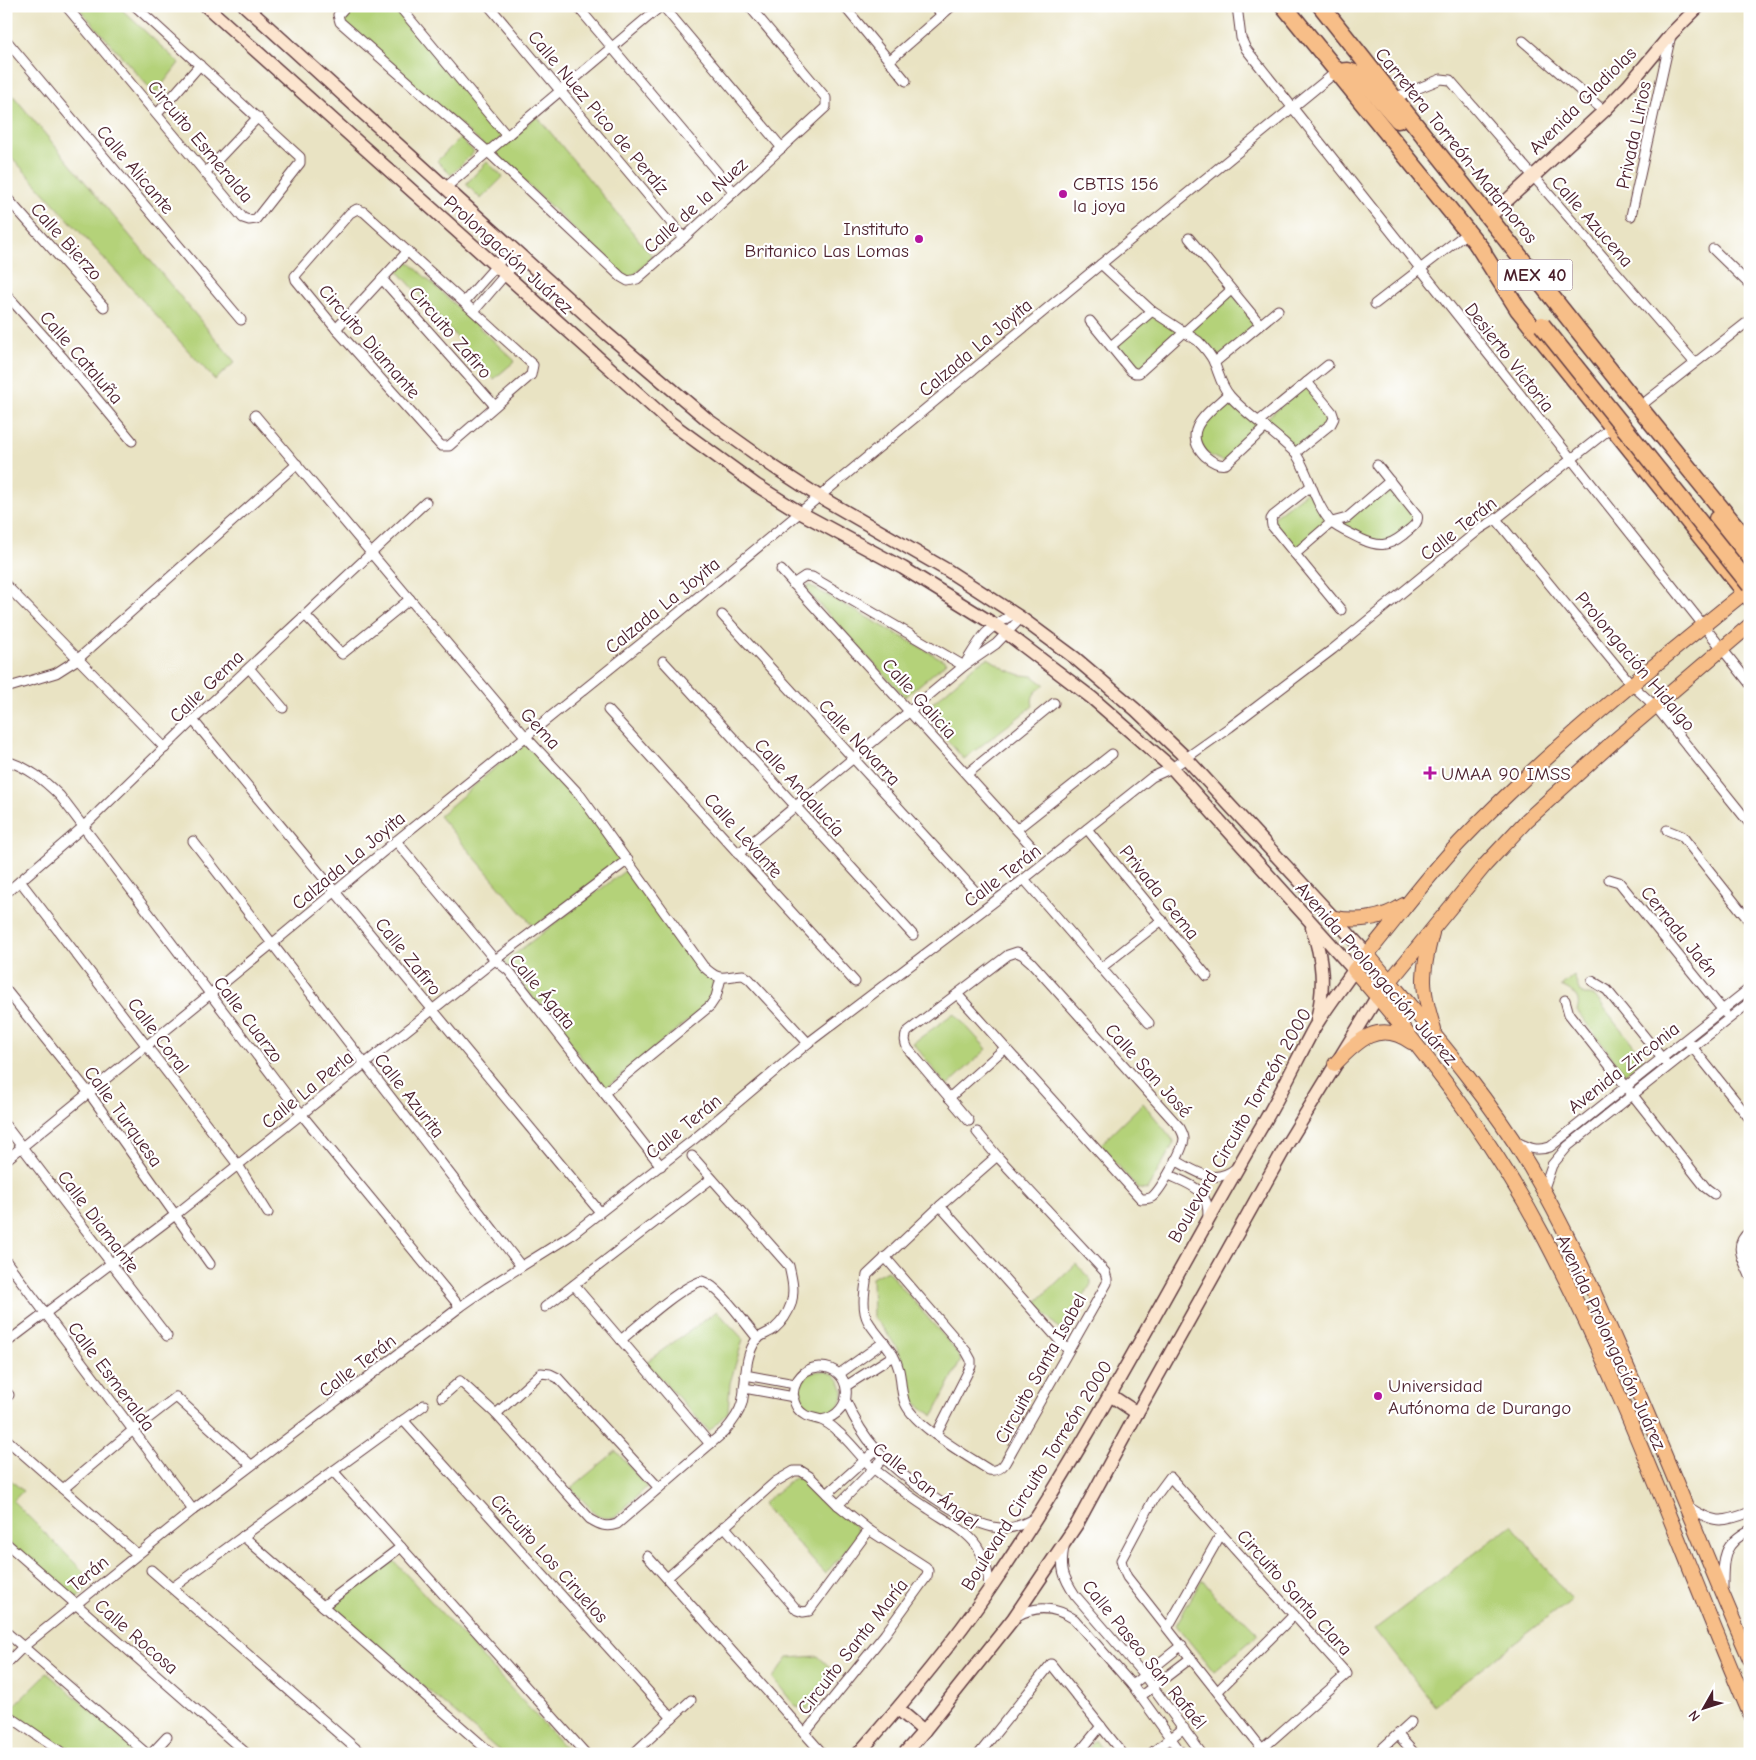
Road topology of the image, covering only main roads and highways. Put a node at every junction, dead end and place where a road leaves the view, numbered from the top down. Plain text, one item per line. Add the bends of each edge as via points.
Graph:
1 (1284, 6) edge
2 (1320, 6) edge
3 (1336, 72) junction
4 (1485, 213) junction
5 (1472, 238) junction
6 (1746, 552) edge
7 (1726, 568) junction
8 (1748, 591) edge
9 (1750, 625) edge
10 (1411, 901) junction
11 (1334, 918) road end
12 (1433, 928) junction
13 (1367, 954) junction
14 (1354, 970) joint
15 (1389, 981) junction
16 (1377, 996) junction
17 (1436, 1035) junction
18 (1419, 1047) junction
19 (1335, 1064) road end
20 (1648, 1413) junction
21 (1628, 1420) junction
22 (1750, 1659) edge
23 (1750, 1714) edge

1 - 3 highway, MEX 40
2 - 4 highway, Carretera Torreón-Matamoros / MEX 40
3 - 4 highway via 1358,74 1457,188
3 - 5 highway, MEX 40
4 - 6 highway, Carretera Torreón-Matamoros / MEX 40 via 1644,413
5 - 7 highway via 1518,309
5 - 8 highway, MEX 40, bridge
6 - 7 highway via 1735,568
7 - 8 highway
8 - 10 main road, Boulevard Circuito Torreón 2000 via 1703,625 1506,795 1436,867
9 - 12 main road via 1527,820
10 - 11 main road via 1390,914 1352,920
10 - 13 main road, Boulevard Circuito Torreón 2000
12 - 15 main road
12 - 17 main road via 1423,981 1426,1005
13 - 14 main road, Boulevard Circuito Torreón 2000
13 - 15 main road, Avenida Prolongación Juárez
14 - 16 main road, Avenida Prolongación Juárez
15 - 16 main road
15 - 17 main road, Avenida Prolongación Juárez
16 - 18 main road, Avenida Prolongación Juárez
17 - 20 main road, Avenida Prolongación Juárez via 1529,1166 1589,1279
18 - 19 main road via 1398,1034 1372,1034 1356,1042
18 - 21 main road, Avenida Prolongación Juárez via 1458,1099 1543,1235 1586,1321
20 - 21 main road
20 - 22 main road, Avenida Prolongación Juárez
21 - 23 main road, Avenida Prolongación Juárez

